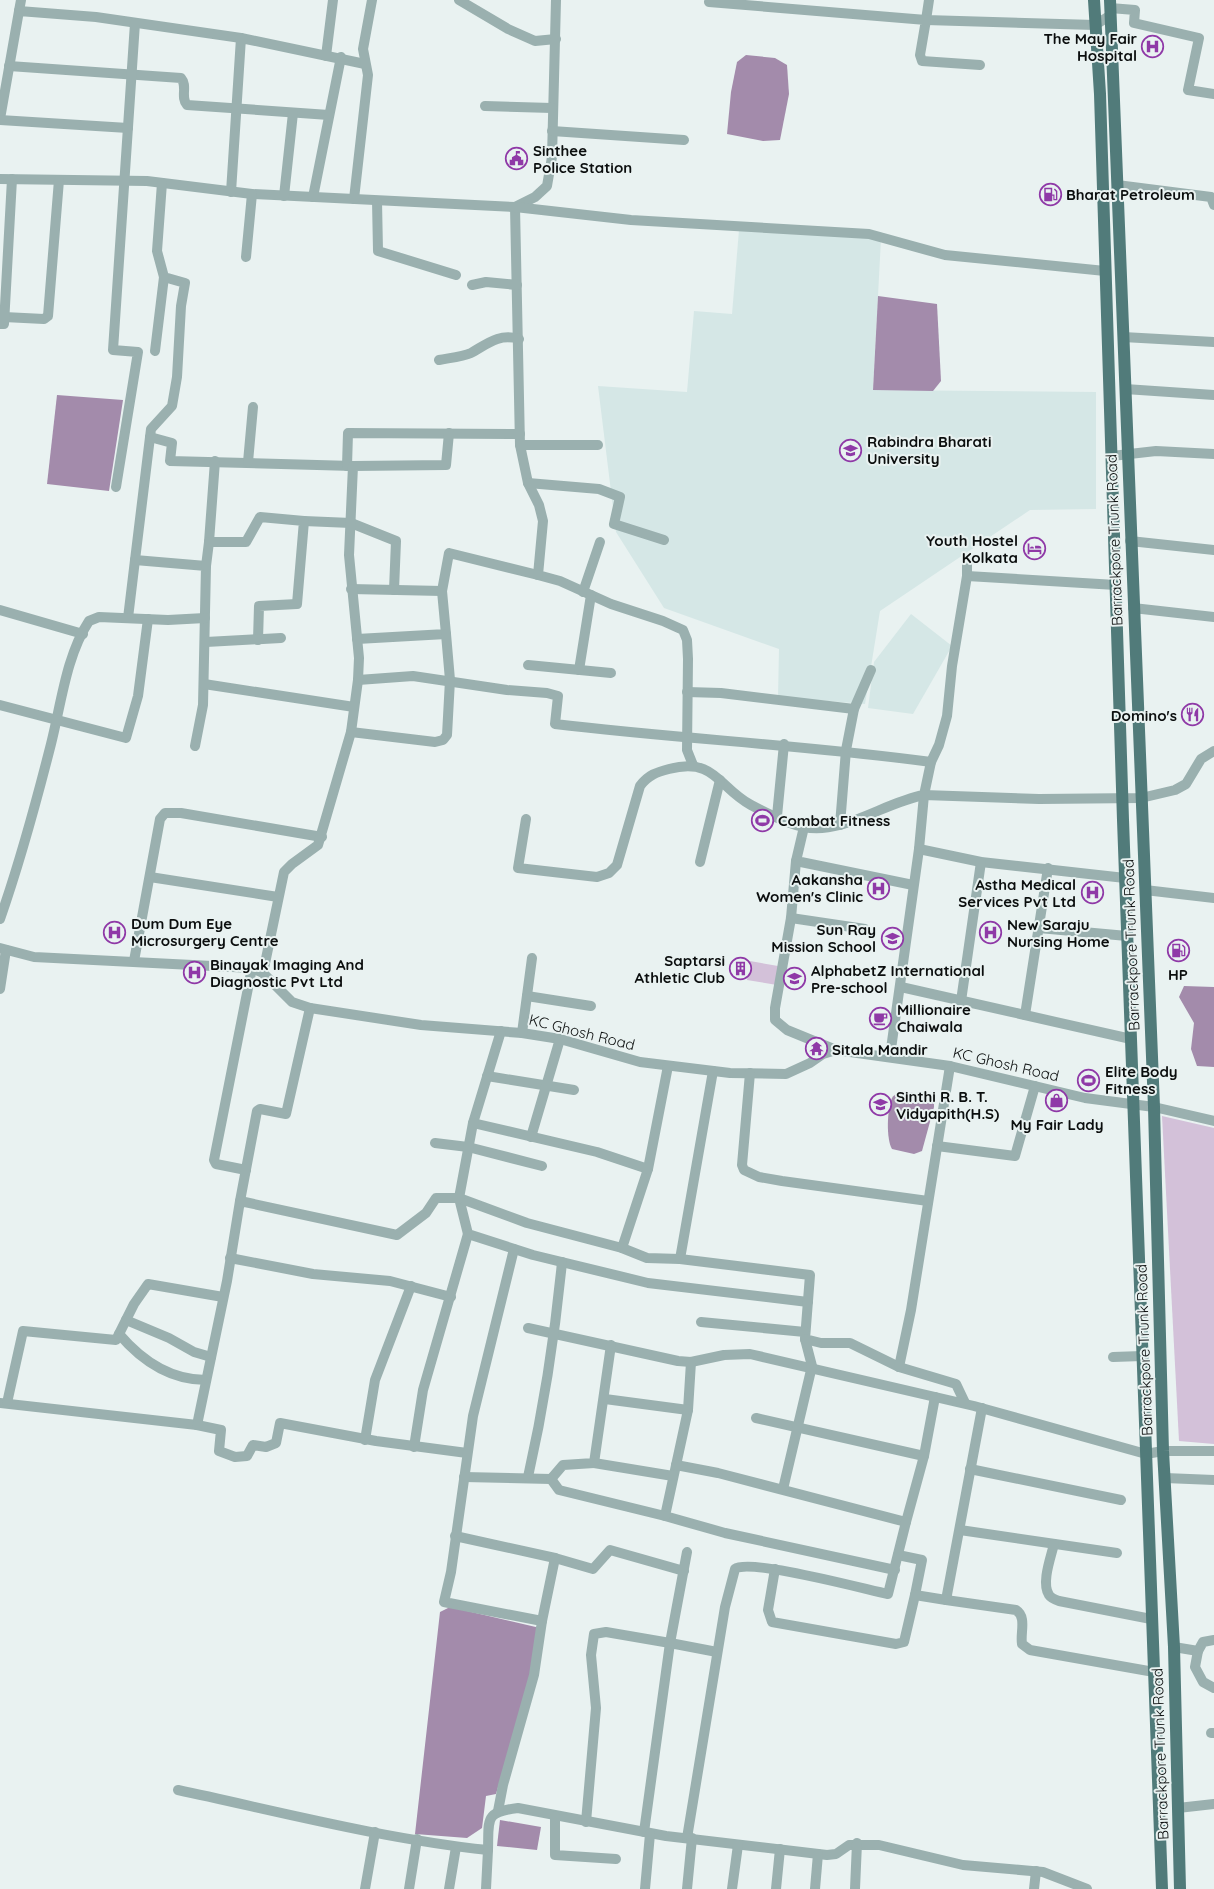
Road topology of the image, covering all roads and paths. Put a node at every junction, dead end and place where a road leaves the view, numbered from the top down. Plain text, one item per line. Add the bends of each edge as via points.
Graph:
1 (21, 0) edge
2 (333, 0) edge
3 (372, 0) edge
4 (556, 0) edge
5 (929, 0) edge
6 (1094, 0) edge
7 (465, 1) edge
8 (709, 2) dead end
9 (1110, 8) edge
10 (19, 11) junction
11 (926, 20) junction
12 (135, 22) junction
13 (1095, 26) junction
14 (241, 38) junction
15 (556, 39) junction
16 (326, 56) junction
17 (341, 57) junction
18 (365, 64) junction
19 (980, 65) dead end
20 (9, 66) junction
21 (132, 74) junction
22 (1214, 94) edge
23 (486, 106) dead end
24 (552, 108) junction
25 (237, 110) junction
26 (293, 113) junction
27 (329, 115) junction
28 (0, 119) edge
29 (128, 128) junction
30 (552, 131) junction
31 (684, 140) dead end
32 (0, 179) edge
33 (12, 179) junction
34 (59, 180) junction
35 (124, 181) junction
36 (162, 183) junction
37 (1117, 184) junction
38 (231, 192) junction
39 (252, 194) junction
40 (284, 196) junction
41 (313, 197) junction
42 (354, 199) junction
43 (377, 201) junction
44 (1214, 206) edge
45 (515, 207) junction
46 (246, 257) dead end
47 (1105, 271) junction
48 (3, 274) edge
49 (456, 275) dead end
50 (164, 277) junction
51 (472, 285) dead end
52 (517, 285) junction
53 (2, 321) edge
54 (1123, 337) junction
55 (519, 339) junction
56 (1214, 342) edge
57 (155, 351) dead end
58 (439, 360) dead end
59 (1125, 389) junction
60 (1214, 395) edge
61 (253, 407) dead end
62 (450, 433) junction
63 (520, 434) junction
64 (150, 437) junction
65 (520, 445) junction
66 (598, 445) dead end
67 (1127, 454) junction
68 (1214, 454) edge
69 (1112, 456) junction
70 (215, 461) junction
71 (248, 462) junction
72 (350, 466) junction
73 (528, 483) junction
74 (116, 487) dead end
75 (304, 521) junction
76 (350, 523) junction
77 (664, 540) dead end
78 (1130, 541) junction
79 (209, 542) junction
80 (600, 542) dead end
81 (1214, 550) edge
82 (135, 560) junction
83 (967, 562) dead end
84 (206, 566) junction
85 (538, 575) junction
86 (967, 576) junction
87 (1116, 585) junction
88 (351, 589) junction
89 (394, 590) junction
90 (442, 591) junction
91 (587, 594) junction
92 (1133, 608) junction
93 (0, 610) edge
94 (1214, 617) edge
95 (128, 618) junction
96 (205, 618) junction
97 (148, 619) junction
98 (83, 634) junction
99 (446, 634) junction
100 (281, 638) dead end
101 (356, 638) junction
102 (258, 640) junction
103 (206, 642) junction
104 (528, 665) dead end
105 (579, 670) junction
106 (871, 670) dead end
107 (611, 673) dead end
108 (358, 680) junction
109 (450, 680) junction
110 (204, 684) junction
111 (688, 692) junction
112 (0, 705) edge
113 (354, 707) junction
114 (854, 709) junction
115 (56, 718) junction
116 (350, 732) junction
117 (686, 736) junction
118 (784, 744) junction
119 (195, 746) dead end
120 (846, 750) junction
121 (1214, 750) edge
122 (931, 762) junction
123 (693, 765) junction
124 (720, 780) junction
125 (924, 795) junction
126 (1141, 798) junction
127 (1122, 799) junction
128 (777, 816) junction
129 (526, 820) dead end
130 (840, 825) junction
131 (804, 827) junction
132 (322, 837) junction
133 (919, 849) junction
134 (796, 861) junction
135 (700, 862) dead end
136 (981, 862) junction
137 (1048, 868) junction
138 (150, 877) junction
139 (1125, 878) junction
140 (913, 885) junction
141 (1145, 890) junction
142 (278, 897) junction
143 (1214, 898) edge
144 (791, 918) junction
145 (0, 919) edge
146 (1039, 928) junction
147 (865, 929) dead end
148 (1127, 936) junction
149 (3, 949) edge
150 (532, 958) dead end
151 (134, 961) junction
152 (252, 968) junction
153 (263, 973) junction
154 (901, 988) junction
155 (0, 989) edge
156 (527, 996) junction
157 (961, 1001) junction
158 (591, 1006) dead end
159 (310, 1008) junction
160 (1025, 1015) junction
161 (501, 1031) junction
162 (522, 1032) junction
163 (560, 1039) junction
164 (1130, 1039) junction
165 (836, 1050) junction
166 (890, 1056) junction
167 (668, 1066) junction
168 (950, 1066) junction
169 (713, 1071) junction
170 (750, 1073) junction
171 (487, 1076) junction
172 (546, 1084) junction
173 (1035, 1086) junction
174 (574, 1090) dead end
175 (1133, 1103) junction
176 (1154, 1107) junction
177 (1214, 1121) edge
178 (473, 1123) junction
179 (531, 1137) junction
180 (435, 1143) dead end
181 (938, 1146) junction
182 (468, 1147) junction
183 (542, 1166) dead end
184 (648, 1169) junction
185 (246, 1170) junction
186 (459, 1198) junction
187 (240, 1201) junction
188 (928, 1201) junction
189 (468, 1234) junction
190 (622, 1248) junction
191 (514, 1249) junction
192 (230, 1258) junction
193 (680, 1260) junction
194 (562, 1262) junction
195 (411, 1286) junction
196 (223, 1297) junction
197 (451, 1297) junction
198 (808, 1302) junction
199 (126, 1320) junction
200 (701, 1322) dead end
201 (528, 1328) dead end
202 (119, 1334) junction
203 (554, 1334) junction
204 (805, 1336) junction
205 (612, 1345) junction
206 (1142, 1356) junction
207 (210, 1357) junction
208 (1113, 1358) dead end
209 (691, 1362) junction
210 (812, 1366) junction
211 (899, 1367) junction
212 (206, 1380) junction
213 (935, 1397) junction
214 (605, 1399) junction
215 (4, 1403) edge
216 (964, 1403) junction
217 (982, 1408) junction
218 (688, 1410) junction
219 (756, 1418) dead end
220 (197, 1424) junction
221 (796, 1426) junction
222 (366, 1440) junction
223 (414, 1447) junction
224 (1163, 1450) junction
225 (1214, 1451) edge
226 (467, 1453) junction
227 (1146, 1454) junction
228 (924, 1456) junction
229 (594, 1463) junction
230 (676, 1465) junction
231 (970, 1469) junction
232 (673, 1476) junction
233 (464, 1477) junction
234 (528, 1477) junction
235 (1165, 1478) junction
236 (551, 1479) junction
237 (1214, 1480) edge
238 (783, 1489) junction
239 (1121, 1500) dead end
240 (665, 1516) junction
241 (906, 1522) junction
242 (960, 1530) junction
243 (455, 1536) junction
244 (1054, 1544) junction
245 (687, 1552) dead end
246 (1117, 1553) dead end
247 (898, 1555) junction
248 (555, 1558) junction
249 (775, 1569) junction
250 (895, 1570) junction
251 (684, 1571) junction
252 (915, 1595) junction
253 (946, 1600) junction
254 (1151, 1619) junction
255 (542, 1621) junction
256 (1214, 1640) edge
257 (670, 1644) junction
258 (1174, 1647) junction
259 (1198, 1651) junction
260 (717, 1652) junction
261 (1154, 1672) junction
262 (1214, 1688) edge
263 (178, 1790) dead end
264 (1214, 1804) edge
265 (1178, 1808) junction
266 (498, 1810) junction
267 (555, 1816) junction
268 (586, 1822) junction
269 (375, 1832) junction
270 (647, 1833) junction
271 (690, 1838) junction
272 (417, 1839) junction
273 (857, 1844) junction
274 (738, 1845) junction
275 (456, 1847) junction
276 (488, 1850) junction
277 (780, 1850) junction
278 (818, 1854) junction
279 (616, 1859) dead end
280 (1036, 1871) junction
281 (1076, 1887) edge
282 (365, 1889) edge
283 (409, 1889) edge
284 (449, 1889) edge
285 (486, 1889) edge
286 (645, 1889) edge
287 (687, 1889) edge
288 (732, 1889) edge
289 (776, 1889) edge
290 (815, 1889) edge
291 (855, 1889) edge
292 (1034, 1889) edge
293 (1087, 1889) edge
294 (1162, 1889) edge
295 (1180, 1889) edge

1 - 10 street
2 - 16 street
3 - 18 street via 363,49
4 - 15 street
5 - 11 street
6 - 13 main road, Barrackpore Trunk Road
7 - 15 street via 508,29 535,41
8 - 11 street
9 - 13 street
9 - 22 street via 1135,10 1134,23 1199,38 1188,90
9 - 37 main road, Barrackpore Trunk Road
10 - 12 street
10 - 20 street
11 - 13 street
11 - 19 street via 920,55 922,61
12 - 14 street
12 - 21 street
13 - 47 main road, Barrackpore Trunk Road
14 - 16 street
14 - 25 street
15 - 24 street
16 - 17 street
17 - 18 street
17 - 27 street
18 - 42 street via 368,75
20 - 21 street
20 - 28 street
21 - 25 street via 181,78 187,105
21 - 29 street
23 - 24 street
24 - 30 street
25 - 26 street
25 - 38 street
26 - 27 street
26 - 40 street
27 - 41 street
28 - 29 street
29 - 35 street
30 - 31 street
30 - 45 street via 547,186 535,197
32 - 33 street
33 - 34 street
33 - 48 street
34 - 35 street
34 - 53 street via 48,316 44,319
35 - 36 street
35 - 74 street via 113,350 138,352
36 - 38 street
36 - 50 street via 157,251
37 - 44 street via 1211,197
37 - 54 main road, Barrackpore Trunk Road
38 - 39 street
39 - 40 street
39 - 46 street
40 - 41 street
41 - 42 street
42 - 43 street
43 - 45 street
43 - 49 street via 378,251
45 - 47 street via 631,220 869,234 945,255
45 - 52 street
47 - 69 main road, Barrackpore Trunk Road
48 - 53 street
50 - 57 street
50 - 64 street via 185,283 177,377 172,406 152,429
51 - 52 street via 486,282
52 - 55 street
54 - 56 street
54 - 59 main road, Barrackpore Trunk Road
55 - 58 street via 492,340 469,354
55 - 63 street
59 - 60 street
59 - 67 main road, Barrackpore Trunk Road
61 - 71 street
62 - 63 street
62 - 72 street via 446,465
62 - 72 street via 348,433
63 - 65 street
64 - 70 street via 172,443 170,461
64 - 82 street
65 - 66 street
65 - 73 street
67 - 68 street via 1156,451
67 - 69 street
67 - 78 main road, Barrackpore Trunk Road
69 - 87 main road, Barrackpore Trunk Road
70 - 71 street
70 - 79 street
71 - 72 street
72 - 76 street
73 - 77 street via 599,489 620,497 614,524
73 - 85 street via 543,521
75 - 76 street
75 - 79 street via 260,517 246,542
75 - 102 street via 298,604 259,606
76 - 88 street
76 - 89 street via 396,542
78 - 81 street
78 - 92 main road, Barrackpore Trunk Road
79 - 84 street
80 - 91 street
82 - 84 street
82 - 95 street
83 - 86 street
84 - 96 street
85 - 90 street via 449,553
85 - 91 street
86 - 87 street
86 - 122 street via 947,716
87 - 127 main road, Barrackpore Trunk Road
88 - 89 street
88 - 101 street
89 - 90 street
90 - 99 street
91 - 105 street
91 - 111 street via 683,630 688,640
92 - 94 street
92 - 126 main road, Barrackpore Trunk Road
93 - 98 street
95 - 97 street
95 - 98 street via 95,618
96 - 97 street
96 - 103 street
97 - 115 street via 138,696 126,738
98 - 115 street via 65,681
99 - 101 street
99 - 109 street
100 - 102 street
101 - 108 street
102 - 103 street
103 - 110 street
104 - 105 street
105 - 107 street
106 - 114 street
108 - 109 street via 413,676
108 - 113 street
109 - 116 street via 447,735 443,740 435,742
109 - 117 street via 558,696 556,724
110 - 113 street
110 - 119 street
111 - 114 street
111 - 117 street
112 - 115 street
113 - 116 street
114 - 120 street
115 - 145 street via 18,868
116 - 132 street
117 - 118 street
117 - 123 street via 688,758
118 - 120 street
118 - 128 street
120 - 122 street
120 - 130 street
121 - 126 street via 1201,759 1186,784
122 - 125 street
123 - 124 street
123 - 129 street via 653,774 643,782 617,865 603,876 518,868
124 - 128 street via 750,804
124 - 135 street
125 - 127 street
125 - 130 street
125 - 133 street
126 - 127 street
126 - 141 main road, Barrackpore Trunk Road
127 - 139 main road, Barrackpore Trunk Road
128 - 131 street
130 - 131 street
131 - 134 street
132 - 138 street via 168,812 160,819
132 - 142 street via 318,846 284,872
133 - 136 street
133 - 140 street
134 - 140 street
134 - 144 street
136 - 137 street
136 - 157 street
137 - 139 street
137 - 146 street
138 - 142 street
138 - 151 street
139 - 148 main road, Barrackpore Trunk Road
140 - 154 street
141 - 143 street
141 - 176 main road, Barrackpore Trunk Road
142 - 153 street
144 - 147 street
144 - 165 street via 775,1020 788,1030
146 - 148 street
146 - 160 street
148 - 164 main road, Barrackpore Trunk Road
149 - 151 street, KC Ghosh Road via 34,957
149 - 155 street
150 - 156 street
151 - 152 street, KC Ghosh Road
152 - 153 street, KC Ghosh Road
152 - 185 street via 214,1162
153 - 159 street, KC Ghosh Road via 292,1002
154 - 157 street
154 - 166 street
156 - 158 street
156 - 162 street
157 - 160 street
159 - 161 street, KC Ghosh Road via 422,1025
159 - 185 street via 286,1114 258,1109
160 - 164 street
161 - 162 street, KC Ghosh Road
161 - 171 street
162 - 163 street, KC Ghosh Road
163 - 167 street, KC Ghosh Road via 640,1062
163 - 172 street
164 - 175 main road, Barrackpore Trunk Road
165 - 166 street, KC Ghosh Road
165 - 170 street, KC Ghosh Road via 786,1074
166 - 168 street, KC Ghosh Road
167 - 169 street, KC Ghosh Road
167 - 184 street
168 - 173 street, KC Ghosh Road
168 - 181 street
169 - 170 street, KC Ghosh Road
169 - 193 street
170 - 188 street via 744,1170 782,1182
171 - 172 street
171 - 178 street
172 - 174 street
172 - 179 street
173 - 175 street, KC Ghosh Road via 1085,1098
173 - 181 street via 1014,1156
175 - 176 street, KC Ghosh Road
175 - 206 main road, Barrackpore Trunk Road
176 - 177 street, KC Ghosh Road
176 - 224 main road, Barrackpore Trunk Road
178 - 179 street
178 - 182 street
179 - 184 street via 598,1152
180 - 182 street
181 - 188 street
182 - 183 street
182 - 186 street
184 - 190 street
185 - 187 street
186 - 187 street via 436,1198 426,1213 397,1235
186 - 189 street
186 - 190 street via 527,1222
187 - 192 street
188 - 211 street
189 - 191 street
189 - 197 street
190 - 193 street via 647,1258
191 - 194 street
191 - 226 street
192 - 195 street via 313,1274 370,1278
192 - 196 street
193 - 198 street via 810,1275
194 - 198 street via 648,1283
194 - 203 street
195 - 197 street
195 - 222 street via 375,1380
196 - 199 street via 148,1284
196 - 207 street
197 - 223 street via 423,1390
198 - 204 street
199 - 202 street
199 - 207 street
200 - 204 street
201 - 203 street
202 - 212 street via 148,1362 189,1380
202 - 215 street via 116,1340 23,1331
203 - 205 street
203 - 234 street via 540,1425
204 - 210 street
204 - 211 street via 821,1343 850,1343
205 - 209 street
205 - 214 street
206 - 208 street
206 - 227 main road, Barrackpore Trunk Road
207 - 212 street
209 - 210 street via 724,1355 750,1354
209 - 218 street
210 - 213 street
210 - 221 street
211 - 216 street via 956,1384
212 - 220 street
213 - 216 street
213 - 228 street
214 - 218 street
214 - 229 street
215 - 220 street
216 - 217 street
217 - 227 street
217 - 231 street
218 - 230 street
219 - 221 street
220 - 222 street via 221,1430 219,1451 235,1457 247,1456 253,1445 266,1447 276,1443 280,1423
221 - 228 street
221 - 238 street
222 - 223 street
223 - 226 street
224 - 225 street
224 - 227 street
224 - 235 main road, Barrackpore Trunk Road
226 - 233 street
227 - 254 main road, Barrackpore Trunk Road
228 - 241 street
229 - 232 street
229 - 236 street via 563,1465
230 - 232 street
230 - 238 street
231 - 239 street
231 - 242 street
232 - 240 street
233 - 234 street
233 - 243 street
234 - 236 street
235 - 237 street
235 - 258 main road, Barrackpore Trunk Road
236 - 240 street via 559,1490
238 - 241 street
240 - 250 street via 725,1533
241 - 247 street
242 - 244 street
242 - 253 street
243 - 248 street
243 - 255 street via 444,1602
244 - 246 street
244 - 254 street via 1047,1578 1051,1597
245 - 251 street
247 - 250 street
247 - 252 street via 922,1560
248 - 251 street via 593,1569 610,1550
248 - 255 street
249 - 250 street via 888,1594
249 - 252 street via 768,1610 770,1619 790,1625 901,1644 908,1634
249 - 260 street via 744,1566 735,1569 730,1579
251 - 257 street
252 - 253 street
253 - 261 street via 1020,1612 1022,1644 1030,1650
254 - 261 main road, Barrackpore Trunk Road
255 - 266 street via 534,1675
256 - 259 street via 1203,1642
257 - 260 street
257 - 268 street via 606,1632 594,1634 590,1655 596,1708
257 - 270 street
258 - 259 street
258 - 265 main road, Barrackpore Trunk Road
259 - 262 street via 1195,1668 1203,1682
260 - 271 street
261 - 294 main road, Barrackpore Trunk Road
263 - 269 street
264 - 265 street
265 - 295 main road, Barrackpore Trunk Road
266 - 267 street via 518,1808
266 - 276 street via 489,1823
267 - 268 street
267 - 279 street via 555,1855
268 - 270 street
269 - 272 street
269 - 282 street
270 - 271 street
270 - 286 street
271 - 274 street
271 - 287 street
272 - 275 street
272 - 283 street
273 - 278 street via 849,1845 836,1854
273 - 280 street via 879,1845 971,1866
273 - 291 street
274 - 277 street
274 - 288 street
275 - 276 street
275 - 284 street
276 - 285 street
277 - 278 street
277 - 289 street
278 - 290 street
280 - 281 street
280 - 292 street
281 - 293 street

